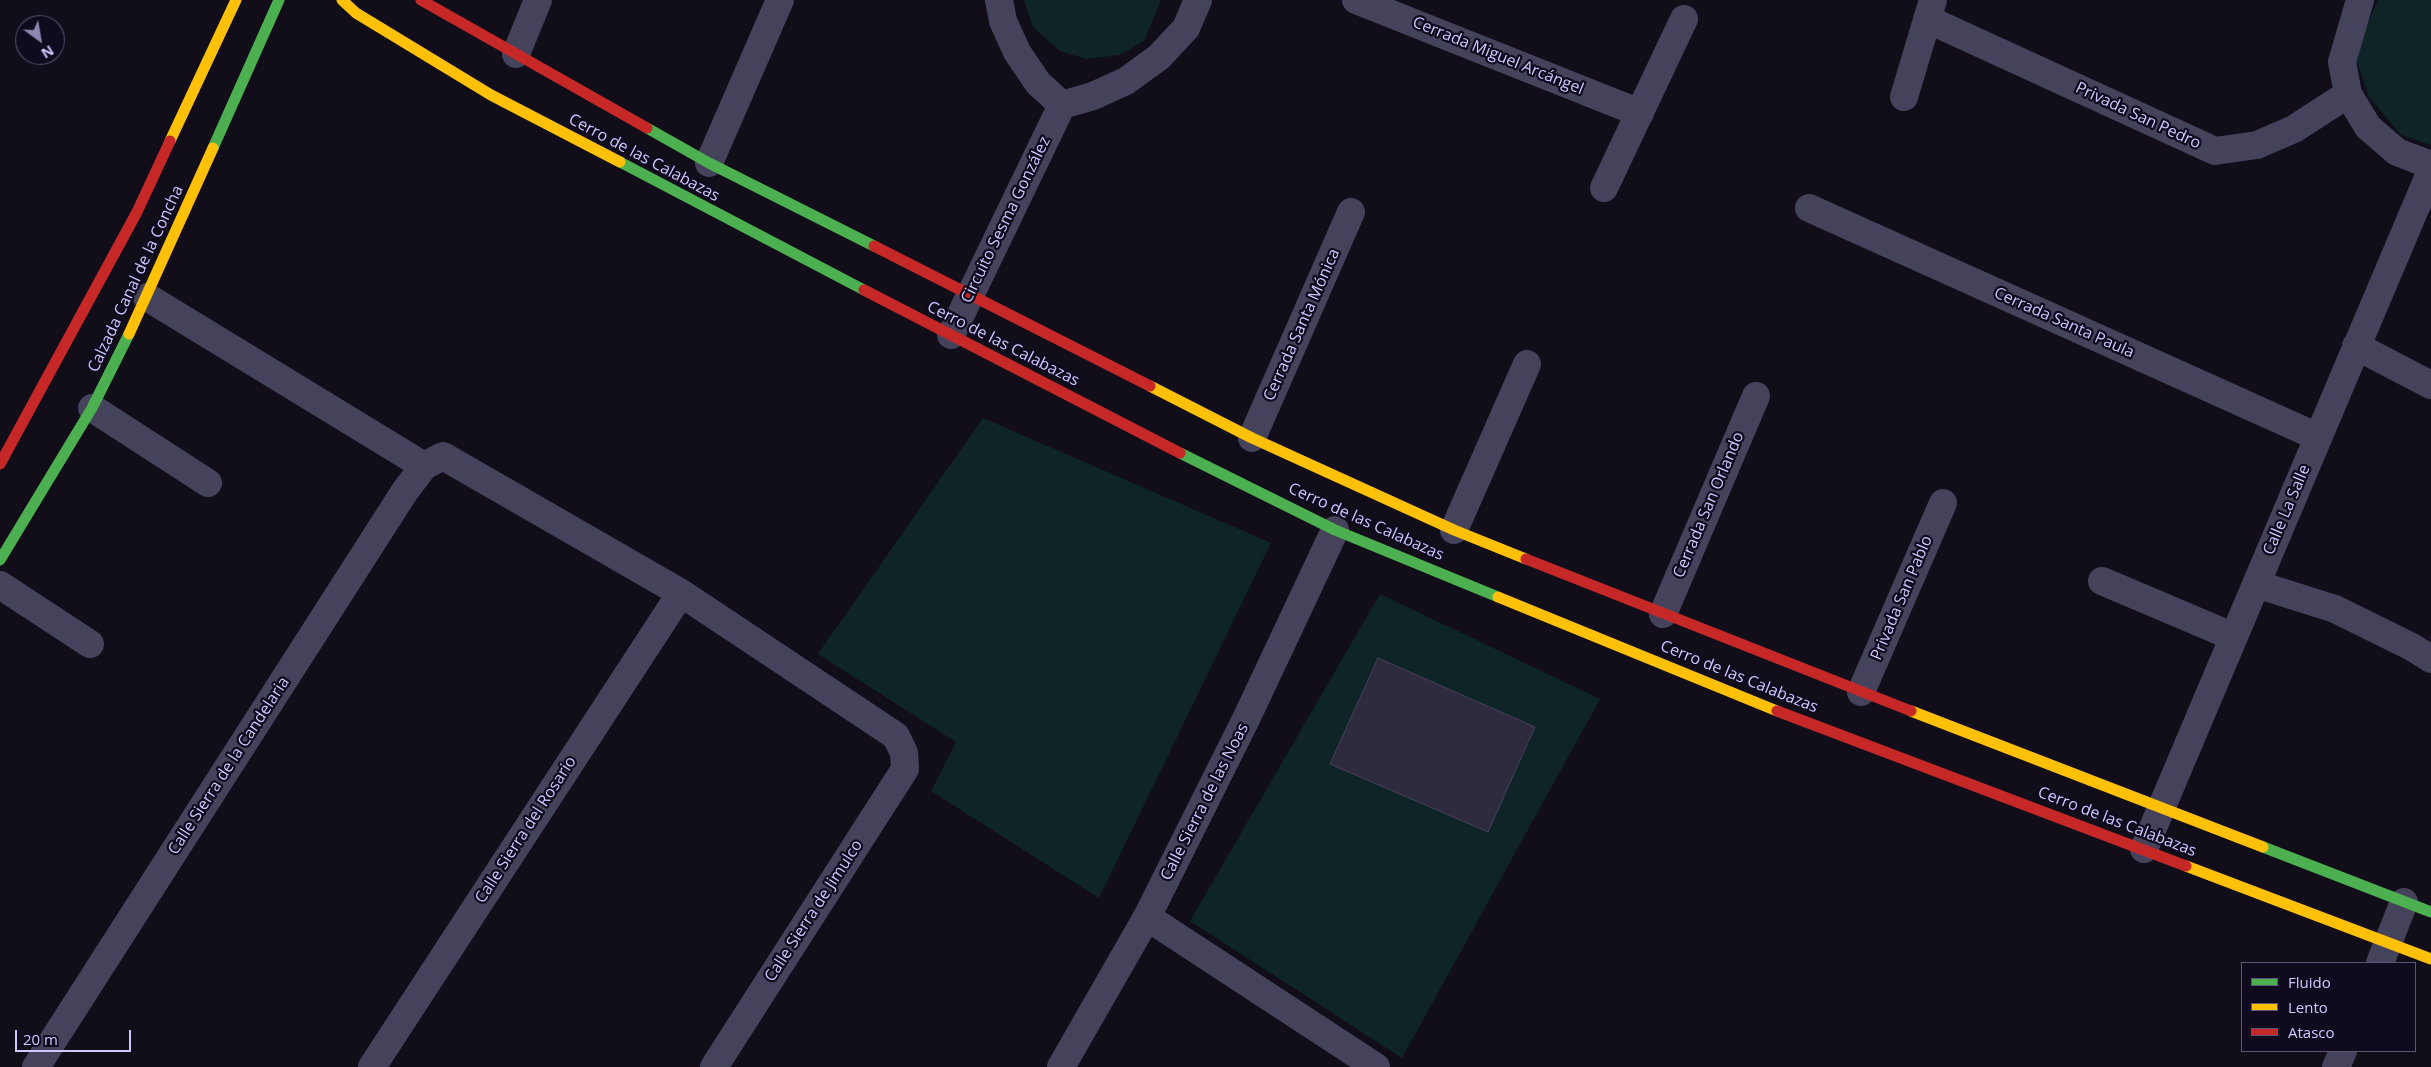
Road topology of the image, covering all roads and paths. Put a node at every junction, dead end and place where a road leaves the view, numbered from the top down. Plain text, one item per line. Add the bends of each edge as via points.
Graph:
1 (236, 0) edge
2 (279, 0) edge
3 (342, 0) edge
4 (421, 0) edge
5 (538, 0) edge
6 (780, 0) edge
7 (999, 0) edge
8 (1198, 0) edge
9 (1356, 0) edge
10 (2360, 0) edge
11 (1930, 9) edge
12 (1684, 19) dead end
13 (516, 54) junction
14 (2348, 94) junction
15 (1904, 97) dead end
16 (1062, 105) junction
17 (1640, 113) junction
18 (710, 163) junction
19 (2431, 165) edge
20 (2431, 171) edge
21 (1604, 188) dead end
22 (1809, 208) dead end
23 (1352, 212) dead end
24 (970, 296) junction
25 (147, 297) junction
26 (951, 336) junction
27 (2356, 346) junction
28 (1527, 364) dead end
29 (2431, 386) edge
30 (1756, 396) dead end
31 (92, 408) junction
32 (2318, 437) junction
33 (1252, 438) junction
34 (0, 464) edge
35 (424, 466) junction
36 (208, 483) dead end
37 (1943, 503) dead end
38 (1335, 530) junction
39 (1454, 530) junction
40 (0, 560) edge
41 (2102, 581) dead end
42 (0, 584) edge
43 (2256, 584) junction
44 (681, 593) junction
45 (1663, 614) junction
46 (2234, 637) junction
47 (90, 644) dead end
48 (2431, 659) edge
49 (1861, 692) junction
50 (2161, 808) junction
51 (2144, 849) junction
52 (2404, 902) junction
53 (2431, 912) edge
54 (1147, 917) junction
55 (2384, 952) edge
56 (2431, 959) edge
57 (2343, 1052) edge
58 (36, 1067) edge
59 (372, 1067) edge
60 (714, 1067) edge
61 (1061, 1067) edge
62 (1376, 1067) edge
63 (2336, 1067) edge

1 - 34 street, Calzada Canal de la Concha via 137,212
2 - 25 street, Calzada Canal de la Concha
3 - 26 street, Cerro de las Calabazas via 356,13 492,95
4 - 13 street, Cerro de las Calabazas
5 - 13 street
6 - 18 street
7 - 16 street via 1003,21 1017,52 1038,83
8 - 16 street via 1186,28 1159,57 1126,81
9 - 17 street, Cerrada Miguel Arcángel
10 - 14 street via 2342,62
11 - 14 street, Privada San Pedro via 2215,151 2257,146 2294,129
11 - 15 street, Privada San Pedro
12 - 17 street
13 - 18 street, Cerro de las Calabazas
14 - 19 street via 2368,127 2397,152
16 - 24 street, Circuito Sesma González
17 - 21 street
18 - 24 street, Cerro de las Calabazas
20 - 27 street, Calle La Salle
22 - 32 street, Cerrada Santa Paula
23 - 33 street, Cerrada Santa Mónica
24 - 26 street, Circuito Sesma González
24 - 33 street, Cerro de las Calabazas
25 - 31 street, Calzada Canal de la Concha
25 - 35 street
26 - 38 street, Cerro de las Calabazas
27 - 29 street
27 - 32 street, Calle La Salle
28 - 39 street
30 - 45 street, Cerrada San Orlando
31 - 36 street
31 - 40 street, Calzada Canal de la Concha
32 - 43 street, Calle La Salle
33 - 39 street, Cerro de las Calabazas
35 - 44 street via 443,456
35 - 58 street, Calle Sierra de la Candelaria
37 - 49 street, Privada San Pablo
38 - 51 street, Cerro de las Calabazas via 1742,698
38 - 54 street, Calle Sierra de las Noas via 1247,717
39 - 45 street, Cerro de las Calabazas
41 - 46 street
42 - 47 street
43 - 46 street, Calle La Salle
43 - 48 street via 2335,609 2412,646
44 - 59 street, Calle Sierra del Rosario
44 - 60 street, Calle Sierra de Jimulco via 896,736 904,753 905,769
45 - 49 street, Cerro de las Calabazas
46 - 50 street, Calle La Salle
49 - 50 street, Cerro de las Calabazas
50 - 51 street, Calle La Salle
50 - 52 street, Cerro de las Calabazas
51 - 55 street, Cerro de las Calabazas
52 - 53 street, Cerro de las Calabazas
52 - 55 street
54 - 61 street, Calle Sierra de las Noas
54 - 62 street
55 - 56 street, Cerro de las Calabazas
57 - 63 street

